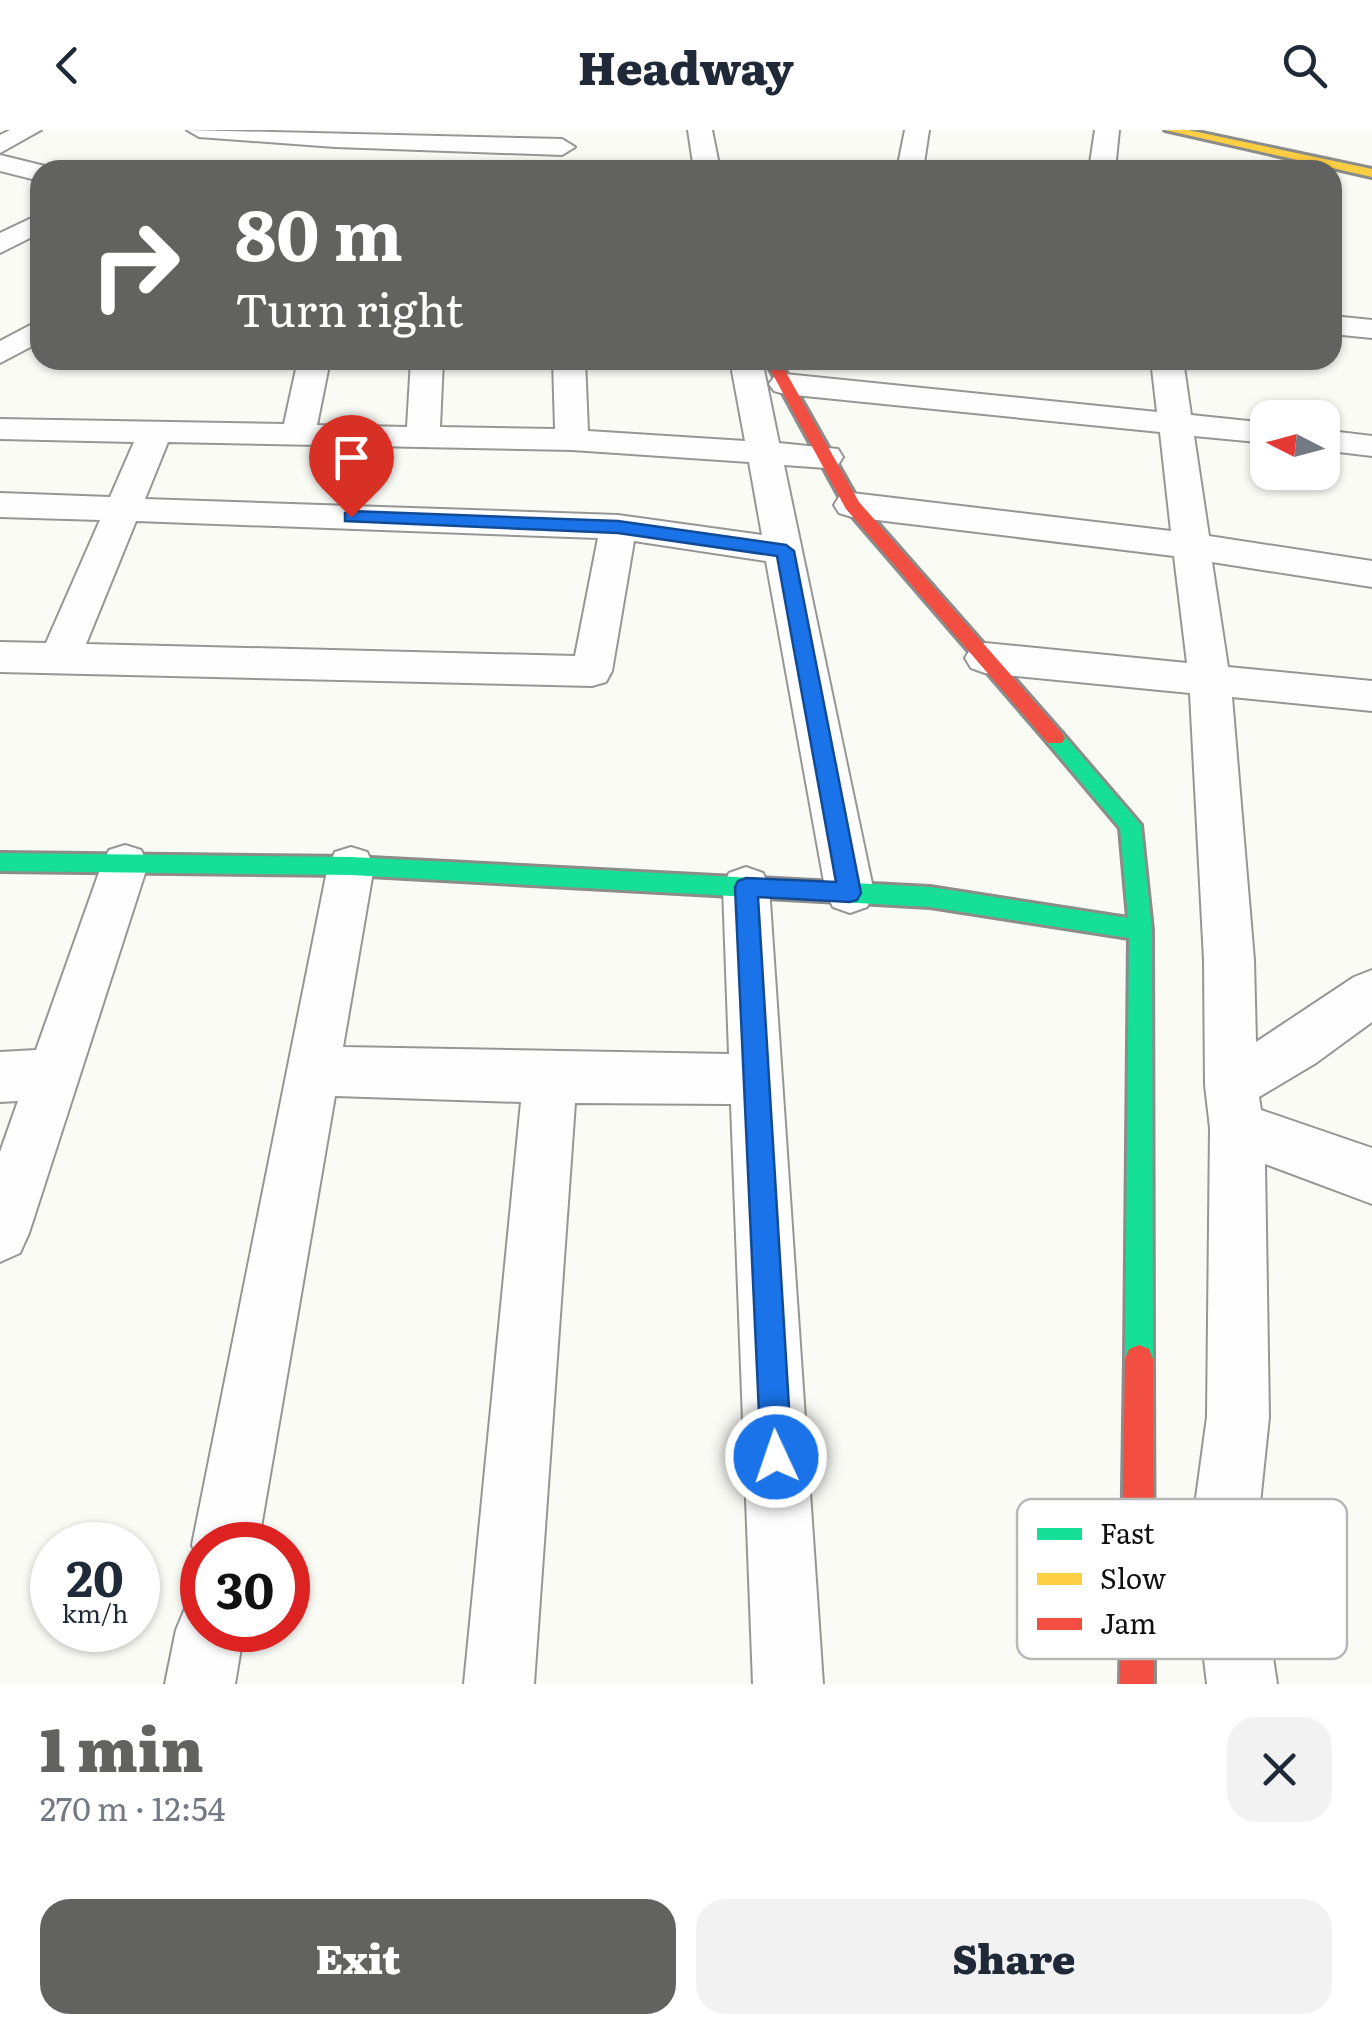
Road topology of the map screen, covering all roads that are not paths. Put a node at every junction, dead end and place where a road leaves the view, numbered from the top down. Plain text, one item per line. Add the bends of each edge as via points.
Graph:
1 (29, 130) edge
2 (199, 130) edge
3 (700, 130) edge
4 (917, 130) edge
5 (1106, 130) edge
6 (1171, 130) edge
7 (361, 138) junction
8 (450, 142) junction
9 (0, 145) edge
10 (562, 149) edge
11 (356, 160) edge
12 (447, 160) edge
13 (706, 160) edge
14 (912, 160) edge
15 (1103, 160) edge
16 (1311, 160) edge
17 (0, 162) edge
18 (1342, 167) edge
19 (30, 170) edge
20 (1372, 173) edge
21 (30, 228) edge
22 (0, 245) edge
23 (1342, 327) edge
24 (1372, 329) edge
25 (30, 334) edge
26 (0, 354) edge
27 (312, 370) edge
28 (426, 370) edge
29 (569, 370) edge
30 (748, 370) edge
31 (1168, 370) edge
32 (778, 372) edge
33 (1174, 422) junction
34 (0, 428) edge
35 (1250, 431) edge
36 (155, 432) junction
37 (298, 435) junction
38 (422, 437) junction
39 (572, 440) junction
40 (1340, 442) edge
41 (1372, 446) edge
42 (766, 454) junction
43 (826, 457) junction
44 (852, 504) junction
45 (0, 505) edge
46 (123, 508) junction
47 (618, 527) junction
48 (1192, 546) junction
49 (786, 551) junction
50 (1372, 574) edge
51 (0, 657) edge
52 (60, 658) junction
53 (985, 658) junction
54 (1208, 680) junction
55 (1372, 696) edge
56 (0, 862) edge
57 (125, 864) junction
58 (351, 866) junction
59 (746, 887) junction
60 (850, 893) junction
61 (1141, 930) junction
62 (1372, 993) edge
63 (313, 1071) junction
64 (54, 1074) junction
65 (0, 1077) edge
66 (550, 1078) junction
67 (758, 1079) junction
68 (1234, 1106) junction
69 (1372, 1176) edge
70 (0, 1233) edge
71 (1138, 1499) edge
72 (1228, 1499) edge
73 (230, 1522) edge
74 (206, 1652) edge
75 (1137, 1659) edge
76 (1239, 1659) edge
77 (200, 1684) edge
78 (499, 1684) edge
79 (788, 1684) edge
80 (1137, 1684) edge
81 (1242, 1684) edge

1 - 9 street
2 - 7 street via 294,150
3 - 13 street
4 - 14 street
5 - 15 street
6 - 16 street
7 - 8 street
7 - 11 street
8 - 10 street
8 - 12 street
17 - 19 street
18 - 20 street
21 - 22 street
23 - 24 street
25 - 26 street
27 - 37 street
28 - 38 street
29 - 39 street
30 - 42 street
31 - 33 street
32 - 33 street
32 - 43 street
33 - 35 street
33 - 48 street
34 - 36 street
36 - 37 street
36 - 46 street
37 - 38 street
38 - 39 street
39 - 42 street
40 - 41 street
42 - 43 street
42 - 49 street
43 - 44 street
44 - 48 street
44 - 53 street
45 - 46 street
46 - 47 street
46 - 52 street
47 - 49 street
47 - 52 street via 592,671
48 - 50 street
48 - 54 street
49 - 60 street
51 - 52 street
53 - 54 street
53 - 61 street via 1130,825
54 - 55 street
54 - 68 street
56 - 57 street
57 - 58 street
57 - 64 street
58 - 59 street
58 - 63 street
59 - 60 street
59 - 67 street
60 - 61 street via 930,897
61 - 71 street
62 - 68 street via 1298,1046
63 - 66 street
63 - 73 street
64 - 65 street
64 - 70 street
66 - 67 street
66 - 78 street
67 - 79 street
68 - 69 street
68 - 72 street via 1238,1416
74 - 77 street
75 - 80 street
76 - 81 street

